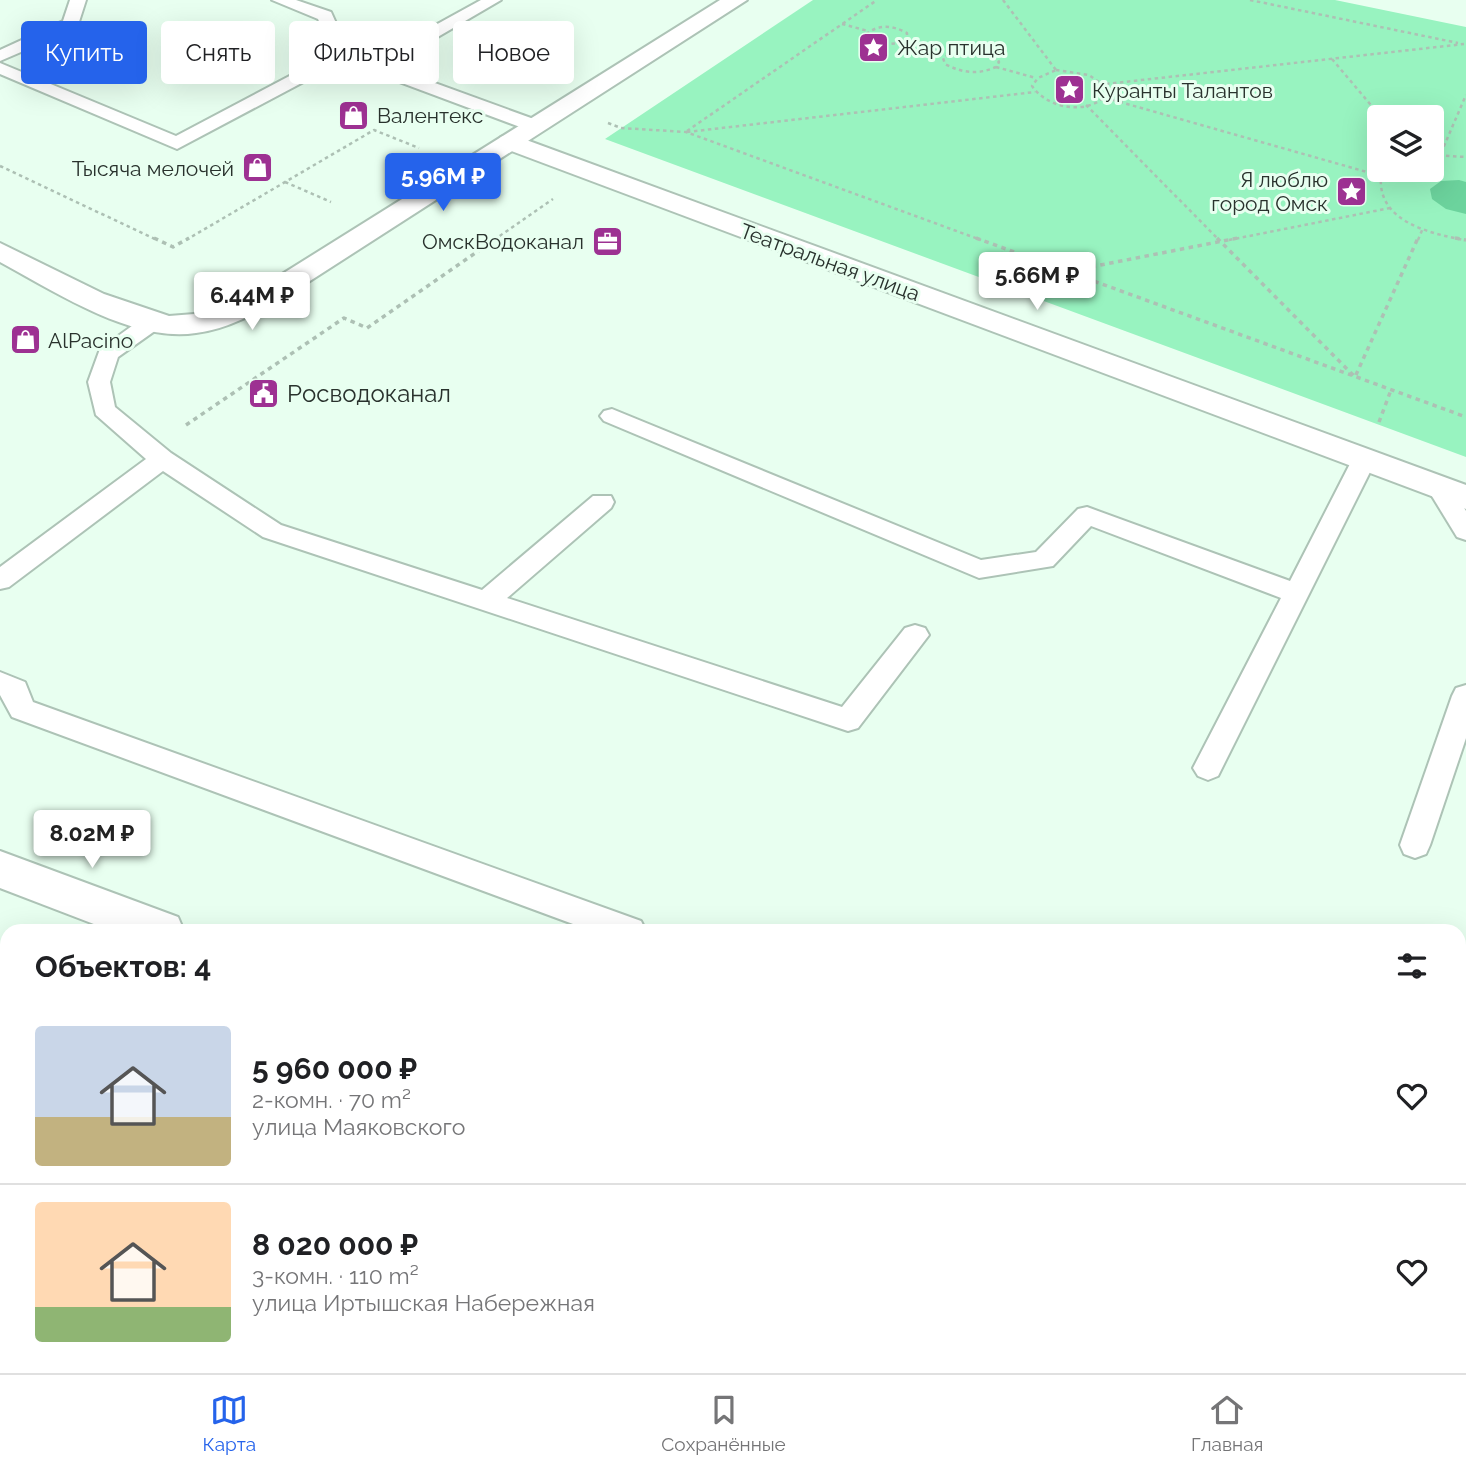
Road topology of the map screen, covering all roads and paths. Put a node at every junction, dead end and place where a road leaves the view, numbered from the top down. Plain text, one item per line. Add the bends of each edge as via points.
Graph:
1 (78, 0) edge
2 (280, 0) edge
3 (493, 0) edge
4 (736, 0) edge
5 (877, 0) edge
6 (1003, 0) edge
7 (1250, 0) edge
8 (327, 21) edge
9 (842, 24) junction
10 (439, 30) edge
11 (868, 31) junction
12 (906, 42) junction
13 (1465, 45) edge
14 (4, 50) edge
15 (946, 53) junction
16 (1331, 58) junction
17 (996, 67) junction
18 (0, 68) edge
19 (1057, 71) junction
20 (1036, 78) junction
21 (289, 83) edge
22 (419, 84) edge
23 (1106, 84) junction
24 (1035, 92) junction
25 (1466, 95) edge
26 (1105, 98) junction
27 (1371, 105) edge
28 (1087, 106) junction
29 (565, 108) junction
30 (535, 127) junction
31 (686, 132) junction
32 (510, 142) junction
33 (1444, 146) edge
34 (419, 148) dead end
35 (1444, 153) edge
36 (1466, 157) edge
37 (0, 166) edge
38 (1367, 172) edge
39 (284, 182) junction
40 (1381, 182) edge
41 (560, 194) dead end
42 (331, 202) dead end
43 (1390, 208) junction
44 (1423, 228) junction
45 (1217, 240) junction
46 (1466, 240) edge
47 (0, 251) edge
48 (1005, 251) junction
49 (1063, 272) junction
50 (981, 275) dead end
51 (151, 323) junction
52 (1355, 377) junction
53 (612, 416) dead end
54 (1466, 416) edge
55 (156, 454) junction
56 (1363, 462) junction
57 (1453, 493) edge
58 (602, 502) dead end
59 (1466, 531) edge
60 (0, 580) edge
61 (1295, 593) junction
62 (486, 601) junction
63 (915, 635) dead end
64 (0, 684) edge
65 (1466, 696) edge
66 (1208, 768) dead end
67 (1415, 845) dead end
68 (0, 869) edge
69 (144, 924) edge
70 (611, 924) edge

1 - 14 lane via 71,24
2 - 8 lane via 325,16
3 - 10 lane
4 - 29 main road
5 - 9 path
6 - 19 path
7 - 13 path
9 - 11 path
9 - 31 path
11 - 12 path via 867,40 881,46
11 - 12 path via 883,26 902,29 907,33
12 - 15 path
13 - 16 path
15 - 17 path via 978,48 996,56
15 - 17 path via 945,64 964,73 989,72
16 - 23 path
16 - 27 path
17 - 20 path
18 - 21 lane via 177,143
19 - 20 path
19 - 23 path via 1089,74
20 - 24 path
22 - 30 lane
23 - 26 path via 1110,90
24 - 28 path via 1052,103
24 - 31 path
25 - 33 path
26 - 28 path
26 - 38 path
28 - 45 path
29 - 30 main road
29 - 31 path via 621,128
30 - 32 main road
31 - 48 path
32 - 51 main road via 233,313 192,325
32 - 56 main road, Театральная улица
34 - 39 path via 374,130
35 - 36 path
37 - 39 path via 173,247
39 - 42 path
40 - 43 path via 1380,193
41 - 55 path via 367,328 344,318
43 - 44 path
43 - 45 path
44 - 46 path
44 - 52 path
45 - 49 path
45 - 52 path
47 - 51 main road
48 - 49 path
48 - 50 path
49 - 52 path
51 - 55 lane via 108,354 99,382 104,410
52 - 54 path
53 - 61 lane via 979,569 1044,560 1087,515
55 - 60 lane
55 - 62 lane via 272,531
56 - 57 main road, Театральная улица
56 - 61 lane
57 - 59 lane
58 - 62 lane
61 - 66 lane
62 - 63 lane via 848,720
64 - 70 lane via 15,690 22,709
65 - 67 lane
68 - 69 main road

